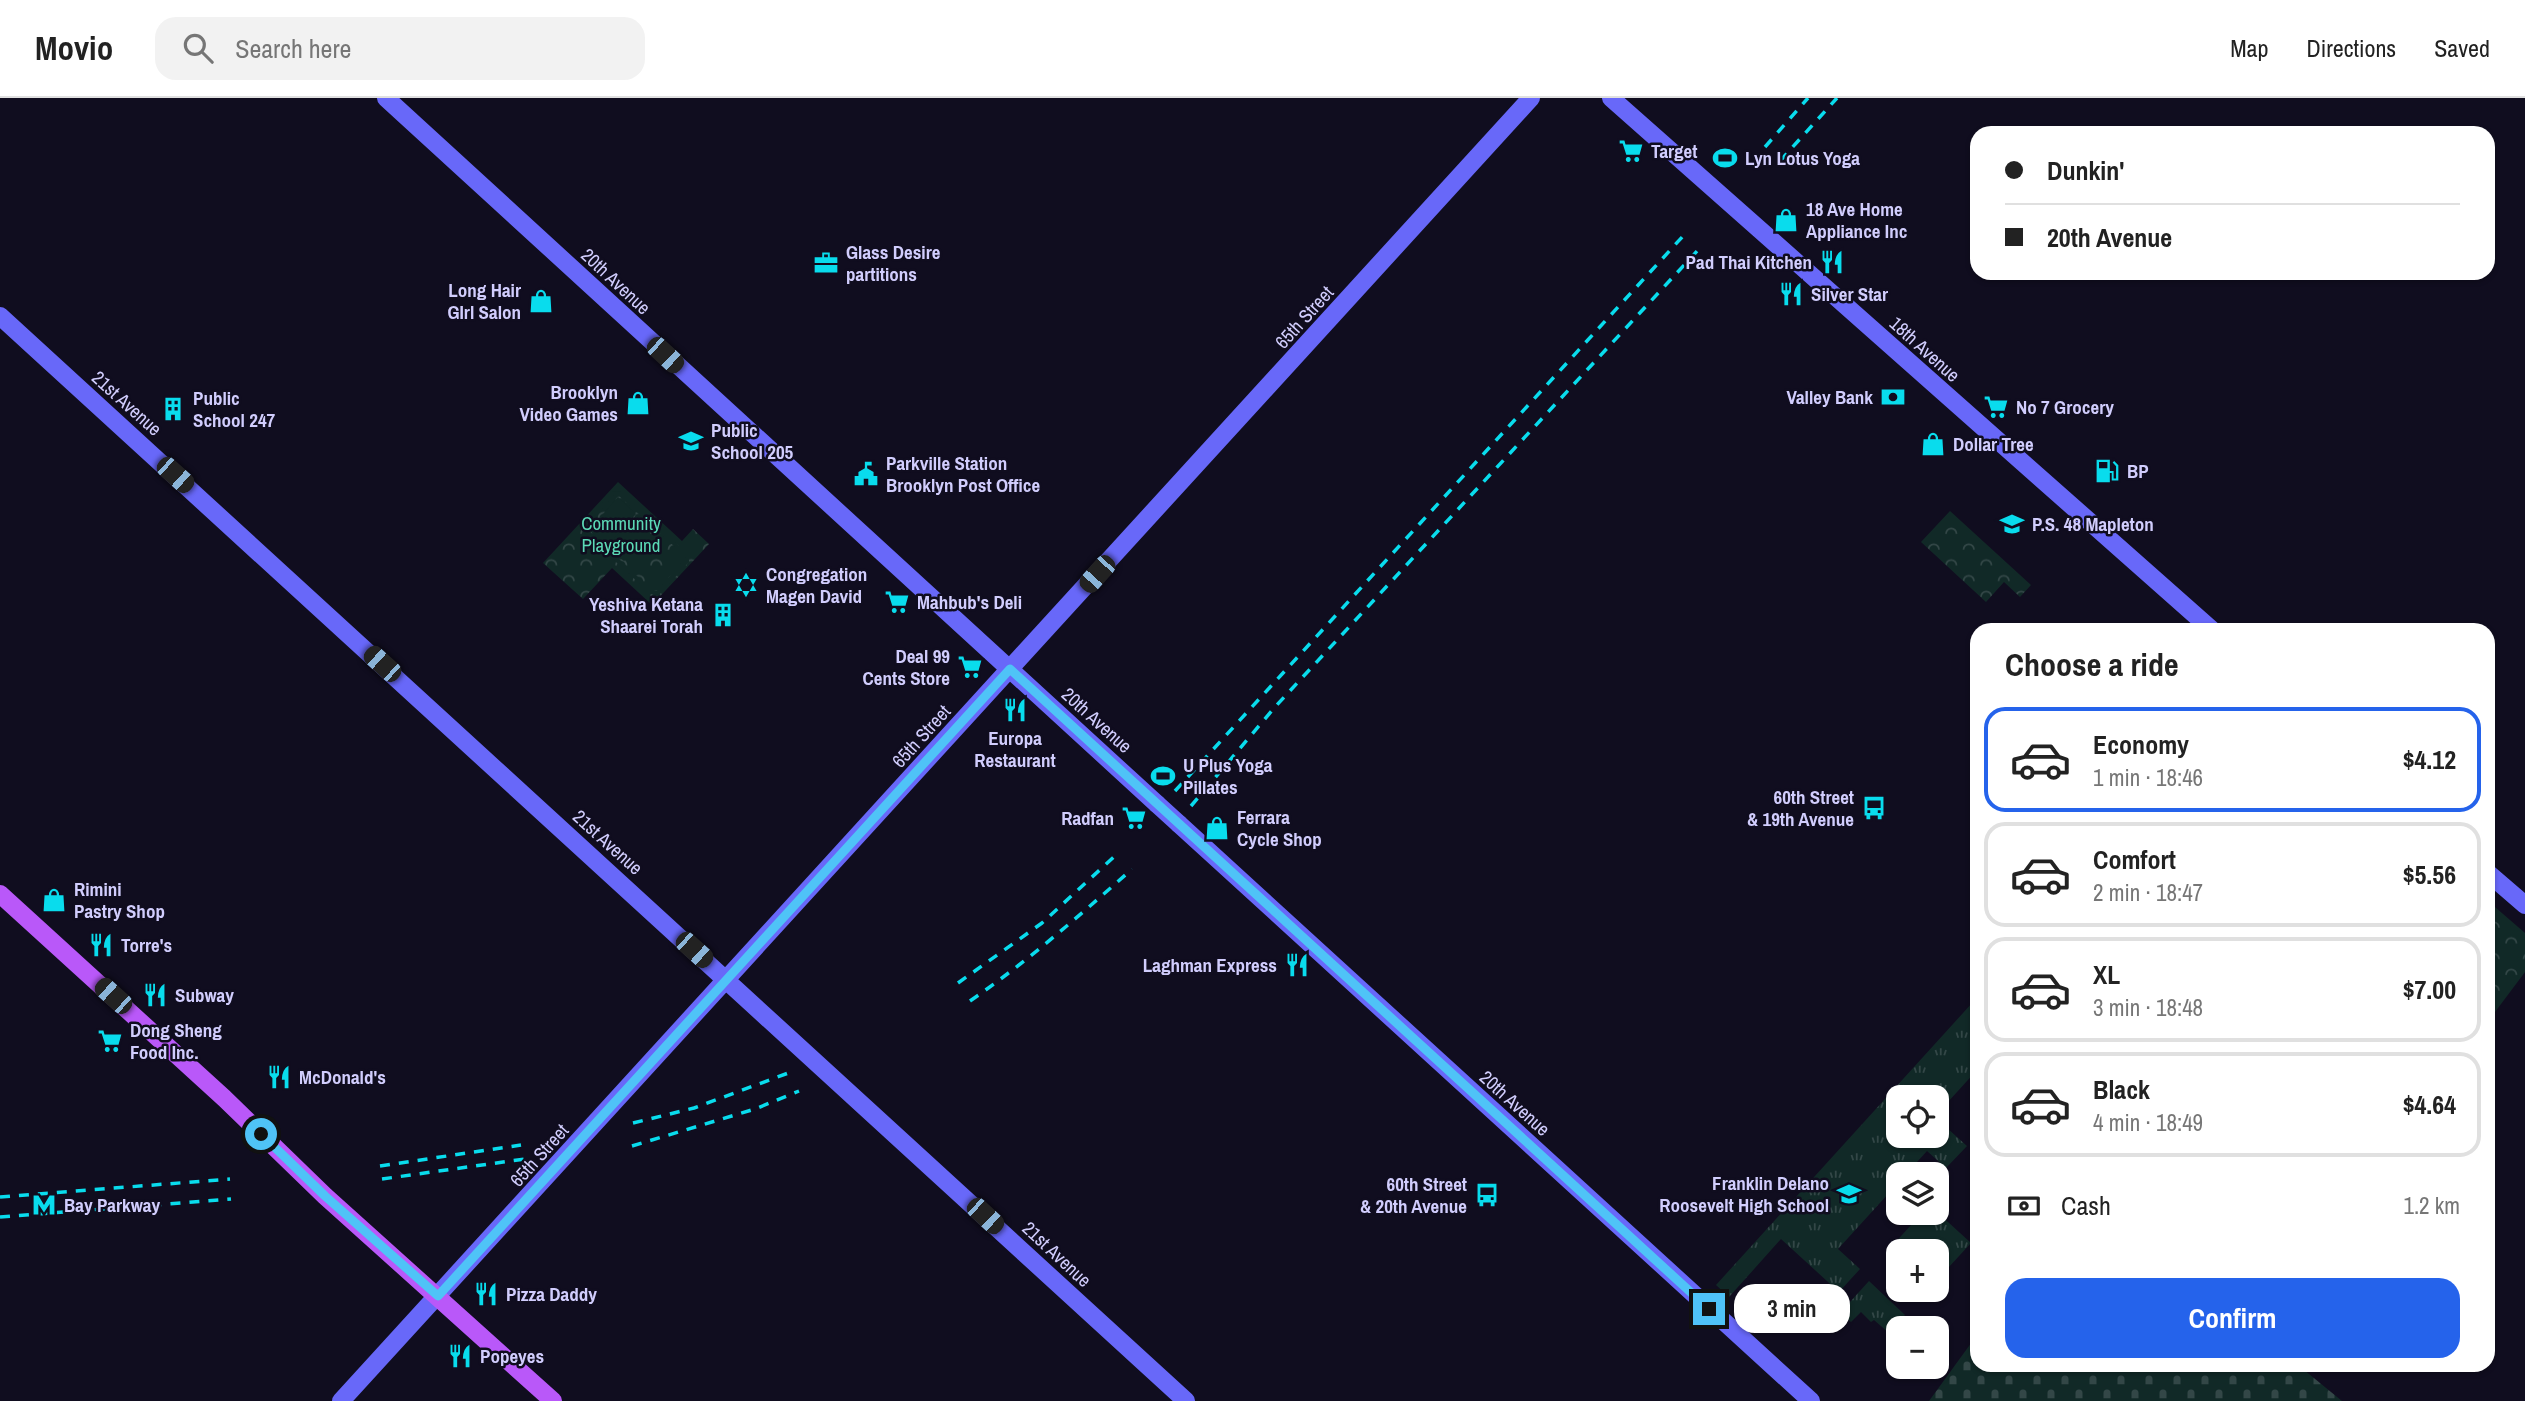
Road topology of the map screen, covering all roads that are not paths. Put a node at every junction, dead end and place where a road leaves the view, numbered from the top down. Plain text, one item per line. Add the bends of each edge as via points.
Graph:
1 (386, 98) edge
2 (1531, 98) edge
3 (1611, 98) edge
4 (0, 316) edge
5 (2204, 623) edge
6 (1010, 669) junction
7 (2495, 879) edge
8 (0, 894) edge
9 (2525, 905) edge
10 (727, 980) junction
11 (438, 1296) junction
12 (341, 1401) edge
13 (553, 1401) edge
14 (1186, 1401) edge
15 (1811, 1401) edge

1 - 6 street, 20th Avenue
2 - 6 street, 65th Street
3 - 5 street, 18th Avenue
4 - 10 street, 21st Avenue
6 - 10 street, 65th Street
6 - 15 street, 20th Avenue, bridge
7 - 9 street
8 - 11 main road
10 - 11 street, 65th Street
10 - 14 street, 21st Avenue
11 - 12 street, 65th Street
11 - 13 main road

